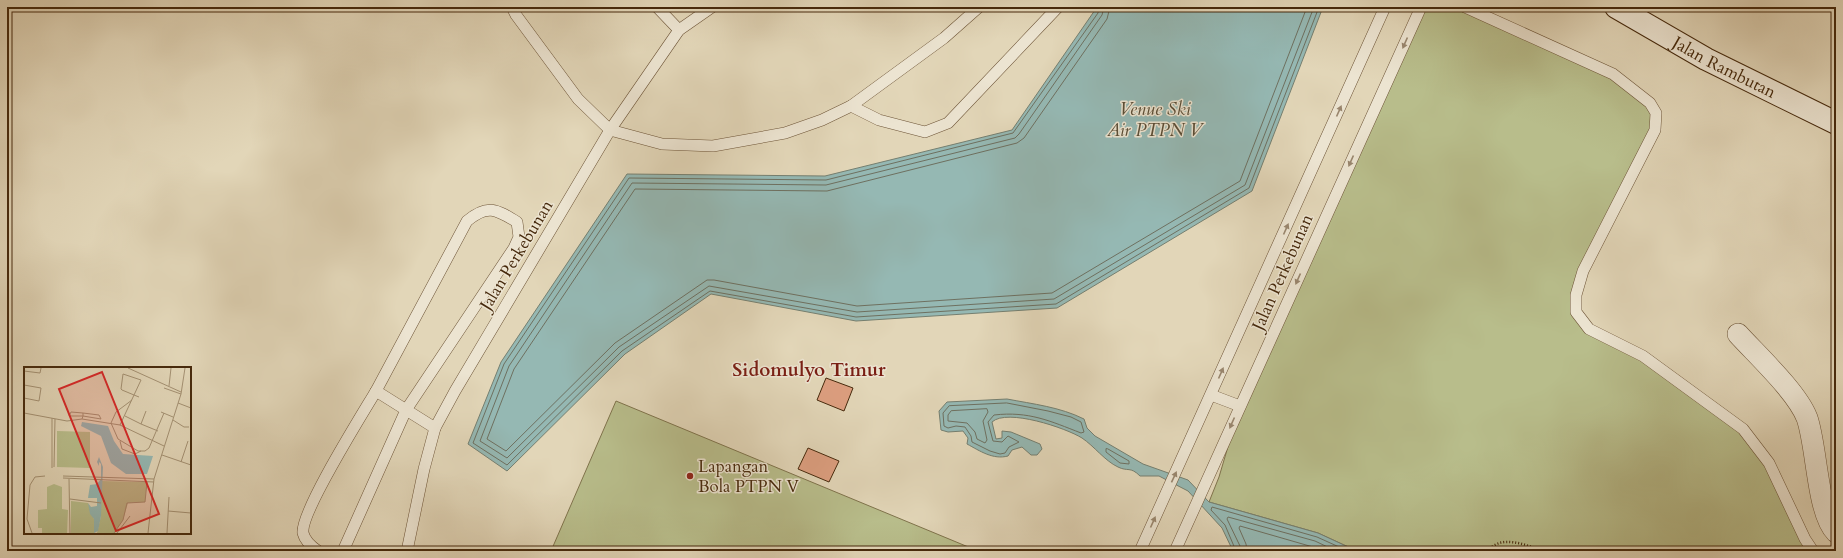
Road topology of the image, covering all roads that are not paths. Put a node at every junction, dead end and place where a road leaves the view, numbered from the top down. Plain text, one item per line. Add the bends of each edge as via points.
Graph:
1 (512, 7) edge
2 (657, 7) edge
3 (712, 7) edge
4 (979, 7) edge
5 (1058, 7) edge
6 (1385, 7) edge
7 (1421, 7) edge
8 (1465, 7) edge
9 (1616, 7) edge
10 (679, 30) junction
11 (851, 106) junction
12 (1836, 123) edge
13 (610, 130) junction
14 (1738, 334) dead end
15 (376, 391) junction
16 (1211, 395) junction
17 (1240, 406) junction
18 (406, 410) junction
19 (435, 428) junction
20 (1836, 532) edge
21 (318, 551) edge
22 (343, 551) edge
23 (407, 551) edge
24 (1140, 551) edge
25 (1175, 551) edge
26 (1813, 551) edge

1 - 13 lane via 578,99
2 - 10 lane
3 - 10 lane, Jalan Perkebunan
4 - 11 lane via 944,38
5 - 11 lane via 948,123 925,132 879,120
16 -> 6 lane, Jalan Perkebunan
7 -> 17 lane, Jalan Perkebunan
8 - 26 lane via 1613,74 1650,103 1656,113 1655,130 1583,271 1576,295 1576,312 1589,329 1644,356 1743,429 1769,463
9 - 12 main road, Jalan Rambutan via 1706,59
10 - 13 lane, Jalan Perkebunan
11 - 13 lane via 785,133 713,146 662,144
13 - 19 lane, Jalan Perkebunan
14 - 20 street via 1791,392 1807,418 1826,515
15 - 18 lane
15 - 18 lane via 467,221 478,211 493,210 516,222 518,237 514,248
15 - 21 lane via 329,470 306,518 303,533 310,547
16 - 17 lane
24 -> 16 lane, Jalan Perkebunan
17 -> 25 lane, Jalan Perkebunan
18 - 19 lane
18 - 22 lane
19 - 23 lane, Jalan Perkebunan

